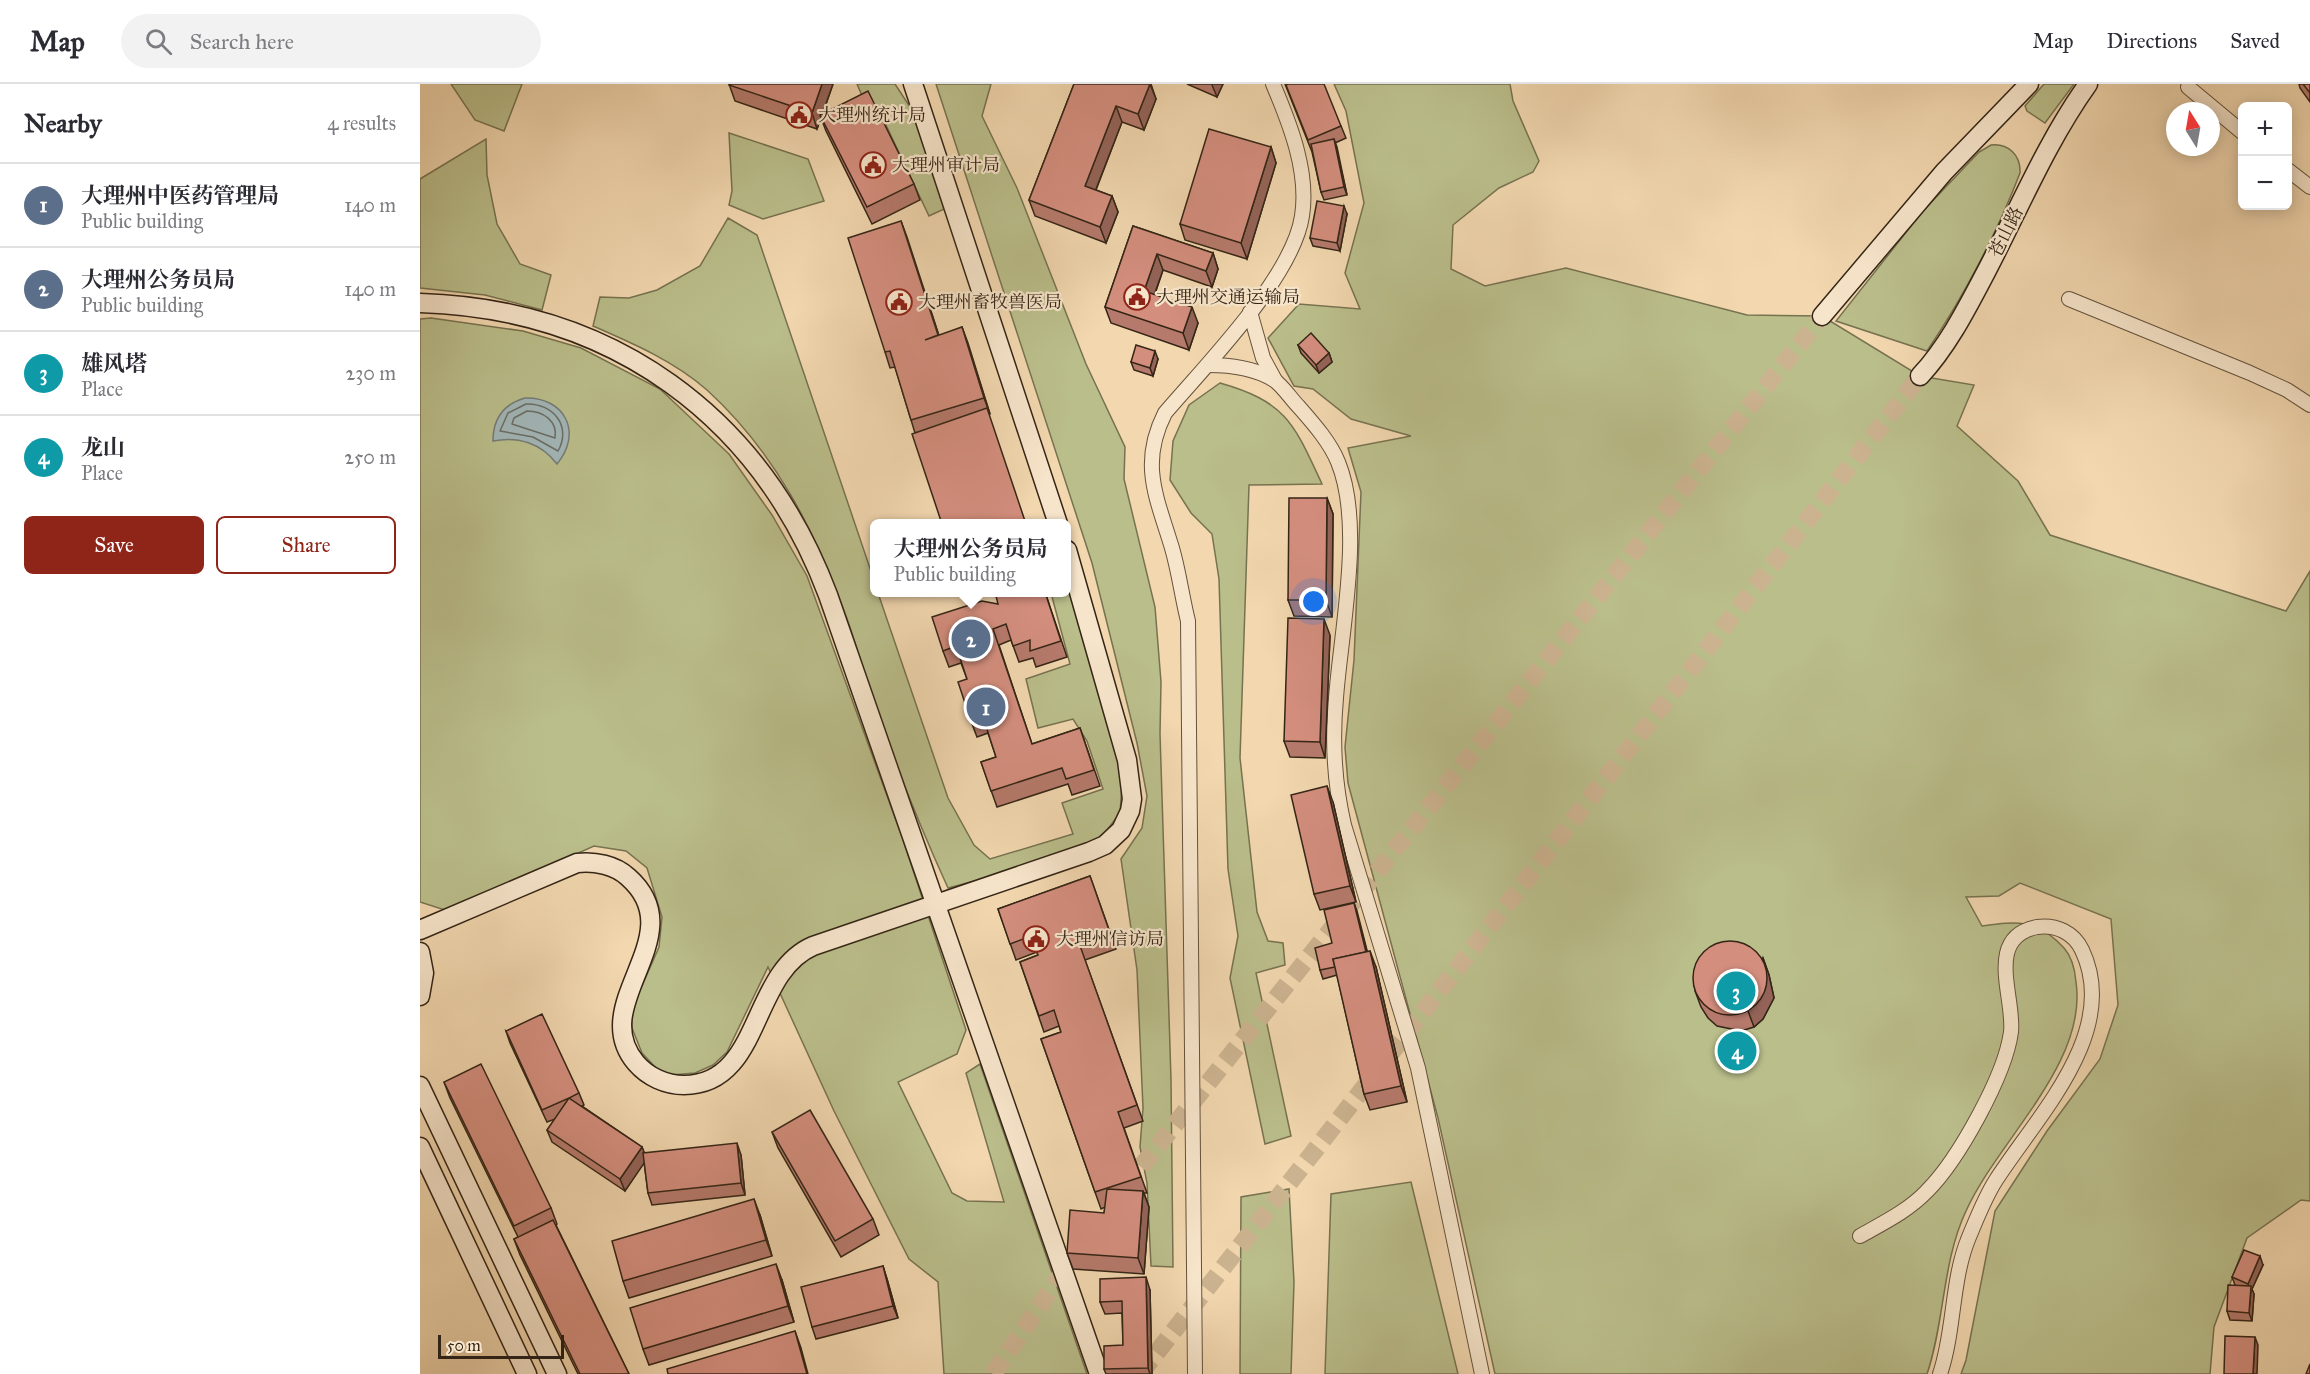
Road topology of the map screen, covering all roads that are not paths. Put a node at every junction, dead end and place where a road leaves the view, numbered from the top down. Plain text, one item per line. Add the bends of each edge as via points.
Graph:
1 (913, 84) edge
2 (1273, 84) edge
3 (2029, 84) edge
4 (2088, 84) edge
5 (2188, 87) dead end
6 (2238, 129) edge
7 (2292, 173) edge
8 (2310, 187) edge
9 (2069, 299) dead end
10 (420, 303) edge
11 (1250, 312) junction
12 (1822, 316) tunnel mouth
13 (1208, 365) junction
14 (1920, 376) tunnel mouth
15 (1275, 380) junction
16 (2310, 405) edge
17 (1056, 519) edge
18 (1071, 564) edge
19 (935, 906) junction
20 (420, 930) edge
21 (420, 952) edge
22 (420, 996) edge
23 (420, 1086) edge
24 (420, 1147) edge
25 (1860, 1236) dead end
26 (527, 1374) edge
27 (557, 1374) edge
28 (1099, 1374) edge
29 (1195, 1374) edge
30 (1482, 1374) edge
31 (1940, 1374) edge

1 - 17 street
2 - 11 street via 1299,162 1302,217 1285,260
3 - 12 street via 1944,172
4 - 14 street, 苍山路 via 2045,152 1965,310
5 - 6 street
7 - 8 street
9 - 16 street via 2250,373
10 - 19 street via 524,315 592,338 663,378 712,416 737,442 781,498 815,562
11 - 13 street
11 - 15 street via 1263,357
13 - 15 street via 1248,370
13 - 29 street via 1165,413 1156,430 1151,463 1157,502 1173,550 1188,621
15 - 30 street via 1332,449 1348,493 1348,595 1335,708 1335,786 1418,1068
18 - 19 street via 1127,760 1132,793 1130,811 1121,830 1105,845
19 - 20 street via 813,946 794,956 783,967 733,1064 707,1082 692,1085 676,1085 647,1073 636,1062 622,1034 625,1003 648,945 651,926 645,899 623,872 596,863 577,863
19 - 28 street
21 - 22 street via 424,973
23 - 27 street
24 - 26 street
25 - 31 street via 1909,1208 1927,1192 1948,1167 1983,1106 2011,1032 2007,951 2022,933 2032,928 2058,928 2071,936 2088,963 2093,1000 2089,1023 2080,1050 2058,1089 1996,1180 1975,1221 1962,1261

